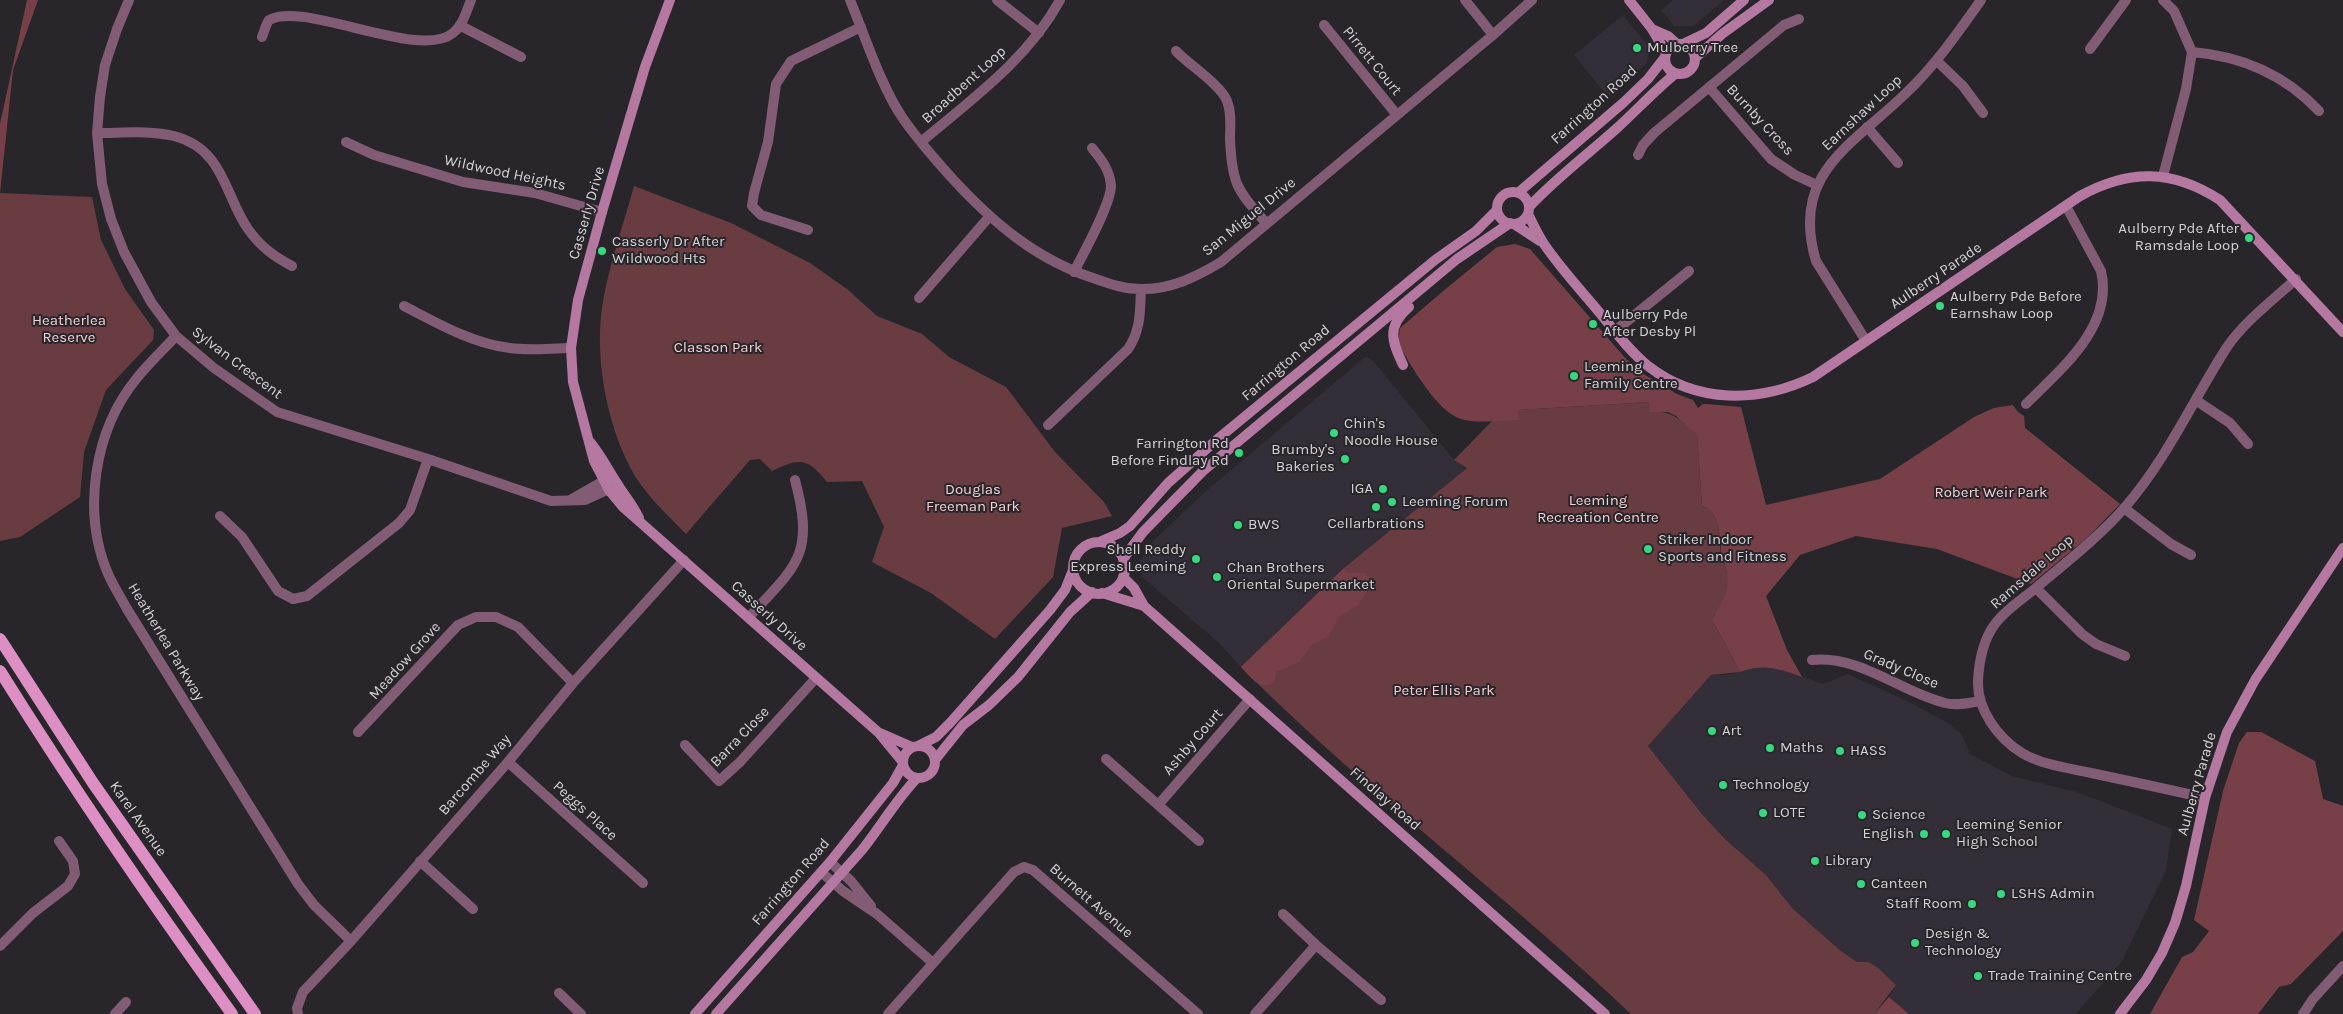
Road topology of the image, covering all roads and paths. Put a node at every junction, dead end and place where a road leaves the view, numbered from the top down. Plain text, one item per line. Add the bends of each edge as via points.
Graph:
1 (129, 0) edge
2 (471, 0) edge
3 (670, 0) edge
4 (850, 0) edge
5 (997, 0) edge
6 (1060, 0) edge
7 (1465, 0) edge
8 (1532, 0) edge
9 (1629, 0) edge
10 (1744, 0) edge
11 (1769, 0) edge
12 (2126, 0) edge
13 (2163, 0) edge
14 (1979, 1) edge
15 (1800, 19) dead end
16 (1324, 25) dead end
17 (460, 26) junction
18 (861, 27) junction
19 (1652, 29) junction
20 (1038, 34) junction
21 (1493, 35) junction
22 (262, 37) dead end
23 (1680, 44) junction
24 (2090, 49) dead end
25 (1176, 50) dead end
26 (2192, 52) junction
27 (1666, 55) junction
28 (521, 57) dead end
29 (1695, 58) junction
30 (1937, 61) junction
31 (1675, 74) junction
32 (1709, 87) junction
33 (2319, 111) dead end
34 (1984, 113) dead end
35 (1396, 115) junction
36 (1867, 127) junction
37 (97, 133) junction
38 (346, 142) dead end
39 (921, 142) junction
40 (1092, 148) dead end
41 (1638, 155) dead end
42 (1898, 164) dead end
43 (2164, 176) junction
44 (1817, 184) junction
45 (1519, 192) junction
46 (2066, 206) junction
47 (1497, 210) junction
48 (1528, 210) junction
49 (602, 212) junction
50 (989, 216) junction
51 (1266, 224) junction
52 (1512, 224) junction
53 (808, 230) dead end
54 (1543, 243) junction
55 (1457, 259) junction
56 (292, 266) dead end
57 (1689, 271) dead end
58 (1074, 272) junction
59 (2296, 279) junction
60 (1141, 289) junction
61 (919, 298) dead end
62 (404, 306) dead end
63 (1615, 331) junction
64 (2343, 332) edge
65 (176, 336) junction
66 (1866, 341) junction
67 (572, 348) junction
68 (1404, 365) dead end
69 (2197, 401) junction
70 (2026, 404) dead end
71 (1048, 425) dead end
72 (2248, 444) dead end
73 (428, 459) junction
74 (608, 478) junction
75 (795, 480) dead end
76 (614, 488) junction
77 (567, 502) junction
78 (2124, 508) junction
79 (220, 516) dead end
80 (1099, 542) junction
81 (2343, 548) edge
82 (2191, 555) dead end
83 (1123, 559) junction
84 (684, 560) junction
85 (1074, 570) junction
86 (1123, 577) junction
87 (2036, 588) junction
88 (1097, 593) junction
89 (1144, 606) junction
90 (749, 617) junction
91 (0, 639) edge
92 (2125, 656) dead end
93 (1812, 660) dead end
94 (0, 671) edge
95 (816, 678) junction
96 (573, 682) junction
97 (1250, 700) junction
98 (1980, 701) junction
99 (358, 732) dead end
100 (879, 733) junction
101 (685, 745) dead end
102 (915, 747) junction
103 (1106, 759) dead end
104 (934, 760) junction
105 (508, 762) junction
106 (902, 763) junction
107 (917, 778) junction
108 (2205, 798) junction
109 (1159, 804) junction
110 (58, 841) dead end
111 (1199, 841) dead end
112 (420, 862) junction
113 (830, 862) junction
114 (821, 872) junction
115 (842, 872) junction
116 (155, 873) junction
117 (834, 882) junction
118 (643, 883) dead end
119 (473, 909) dead end
120 (877, 914) junction
121 (1284, 914) dead end
122 (2, 939) edge
123 (178, 939) junction
124 (351, 941) junction
125 (1316, 945) junction
126 (933, 963) junction
127 (2343, 966) edge
128 (559, 993) dead end
129 (1381, 1000) dead end
130 (126, 1002) dead end
131 (1603, 1013) edge
132 (115, 1014) edge
133 (232, 1014) edge
134 (255, 1014) edge
135 (298, 1014) edge
136 (582, 1014) edge
137 (695, 1014) edge
138 (716, 1014) edge
139 (888, 1014) edge
140 (1198, 1014) edge
141 (1255, 1014) edge
142 (2120, 1014) edge
143 (2303, 1014) edge

1 - 37 street, Sylvan Crescent via 106,65
2 - 17 street
3 - 49 main road, Casserly Drive via 645,67
4 - 18 street, San Miguel Drive
5 - 20 street
6 - 20 street, Broadbent Loop
7 - 21 street
8 - 21 street, San Miguel Drive
9 - 19 main road
10 - 23 main road via 1706,33
11 - 29 main road
12 - 24 street
13 - 26 street via 2174,11
14 - 30 street, Earnshaw Loop
15 - 32 street, Burnby Cross via 1784,25
16 - 35 street, Pirrett Court
17 - 22 street via 452,34 437,40 406,37 348,19 295,11 279,13 268,20
17 - 28 street
18 - 39 street, San Miguel Drive via 892,100
18 - 53 street via 791,61 776,84 768,142 752,206 761,215
19 - 23 main road
19 - 27 main road
20 - 39 street, Broadbent Loop via 1006,71
21 - 35 street, San Miguel Drive
23 - 27 main road
23 - 29 main road via 1691,49
25 - 51 street via 1227,100 1233,174 1240,192
26 - 33 street via 2234,58 2266,70 2305,96
26 - 43 street
27 - 31 main road via 1668,69
27 - 45 main road, Farrington Road via 1648,79 1623,103
29 - 31 main road via 1690,71
30 - 34 street via 1963,86
30 - 36 street, Earnshaw Loop via 1904,96
31 - 48 main road, Farrington Road via 1558,177
32 - 41 street, Burnby Cross via 1654,133
32 - 44 street, Burnby Cross via 1771,159 1795,175
35 - 51 street, San Miguel Drive
36 - 42 street
36 - 44 street, Earnshaw Loop via 1833,158
37 - 56 street via 161,134 188,142 203,151 224,178 253,236 272,256
37 - 65 street, Sylvan Crescent via 102,184 110,220 151,302
38 - 49 street, Wildwood Heights via 374,155 463,182 535,193
39 - 50 street, San Miguel Drive
40 - 58 street via 1106,167 1111,186
43 - 46 main road, Aulberry Parade via 2119,180 2092,190
43 - 59 main road, Aulberry Parade via 2200,188 2220,200
44 - 66 street, Earnshaw Loop via 1810,222 1814,254 1823,274
45 - 47 main road via 1501,197
45 - 48 main road via 1526,198
46 - 66 main road, Aulberry Parade
46 - 70 street via 2101,271 2104,282 2101,312 2096,324 2055,376
47 - 52 main road via 1502,219
47 - 80 main road, Farrington Road via 1476,231 1435,260 1213,442 1168,483 1130,526
48 - 52 main road via 1522,221
48 - 54 main road, Aulberry Parade
49 - 67 main road, Casserly Drive via 578,300
50 - 58 street, San Miguel Drive via 1021,243
50 - 61 street
51 - 60 street, San Miguel Drive via 1221,262 1196,276 1173,286
52 - 54 main road, Aulberry Parade
52 - 55 main road, Farrington Road
54 - 63 main road, Aulberry Parade
55 - 68 main road via 1449,274 1401,314 1395,324 1394,344
55 - 83 main road, Farrington Road via 1203,471 1143,532
57 - 63 street
58 - 60 street, San Miguel Drive via 1120,287
59 - 64 main road, Aulberry Parade
59 - 69 street, Ramsdale Loop via 2228,346
60 - 71 street via 1139,329 1135,340
62 - 67 street via 468,337 497,346
63 - 66 main road, Aulberry Parade via 1642,360 1661,374 1702,392 1731,396 1763,395 1794,386
65 - 73 street, Sylvan Crescent via 214,368 277,412
65 - 124 street, Heatherlea Parkway via 136,378 118,406 106,434 95,477 98,541 108,575 127,609 298,884 314,906
67 - 74 main road, Casserly Drive via 573,382 588,439 601,455
69 - 72 street via 2230,423
69 - 78 street, Ramsdale Loop via 2157,467
73 - 77 street, Sylvan Crescent via 551,501
73 - 79 street via 410,510 399,523 307,596 292,599 278,591 242,537
74 - 76 main road, Casserly Drive
74 - 77 street
75 - 90 street via 804,521 798,559
76 - 77 street, Sylvan Crescent via 586,500
76 - 84 main road, Casserly Drive via 631,502 640,520
78 - 82 street
78 - 87 street, Ramsdale Loop via 2107,527
80 - 83 main road via 1114,546
80 - 85 main road via 1083,548 1074,562
81 - 108 main road, Aulberry Parade via 2246,695 2228,732
83 - 86 main road
84 - 90 main road, Casserly Drive
84 - 96 street, Barcombe Way
85 - 88 main road via 1079,584
85 - 102 main road via 1065,590 1050,610 950,723 936,737
86 - 88 main road via 1115,588
86 - 89 main road, Findlay Road
87 - 92 street via 2082,634 2096,644
87 - 98 street, Ramsdale Loop via 2003,615 1988,636 1980,660
88 - 89 main road, Findlay Road
88 - 104 main road via 1070,612 1018,677 963,725
89 - 97 main road, Findlay Road
90 - 95 main road, Casserly Drive
91 - 116 main road, Karel Avenue
93 - 98 street, Grady Close via 1829,659 1851,664 1947,704
94 - 123 main road via 79,796
95 - 100 main road, Casserly Drive
95 - 101 street, Barra Close via 719,781
96 - 99 street, Meadow Grove via 518,627 496,617 476,617 458,625
96 - 105 street, Barcombe Way
97 - 109 street, Ashby Court
97 - 131 main road, Findlay Road
98 - 108 street, Ramsdale Loop via 1990,721 2010,744 2036,760
100 - 102 main road, Casserly Drive
100 - 106 main road, Casserly Drive
102 - 104 main road via 931,751
102 - 106 main road via 905,753
103 - 109 street
104 - 107 main road via 930,774
105 - 112 street, Barcombe Way
105 - 118 street, Peggs Place
106 - 107 main road via 908,774
106 - 113 main road, Farrington Road via 893,783
107 - 115 main road, Farrington Road
108 - 142 main road, Aulberry Parade via 2175,923 2146,980
109 - 111 street
110 - 122 street via 72,861 75,874 68,886
112 - 119 street
112 - 124 street, Barcombe Way
113 - 114 main road, Farrington Road
113 - 115 street
114 - 117 street
114 - 137 main road, Farrington Road
115 - 117 main road, Farrington Road
115 - 120 street
116 - 123 main road via 150,873 146,880 174,920
116 - 134 main road, Karel Avenue
117 - 120 street
117 - 138 main road, Farrington Road
120 - 126 street
121 - 125 street
123 - 133 main road
124 - 135 street, Barcombe Way via 303,992
125 - 129 street
125 - 141 street
126 - 139 street, Burnett Avenue
126 - 140 street, Burnett Avenue via 1014,872 1019,868 1029,868
127 - 143 street
128 - 136 street
130 - 132 street

